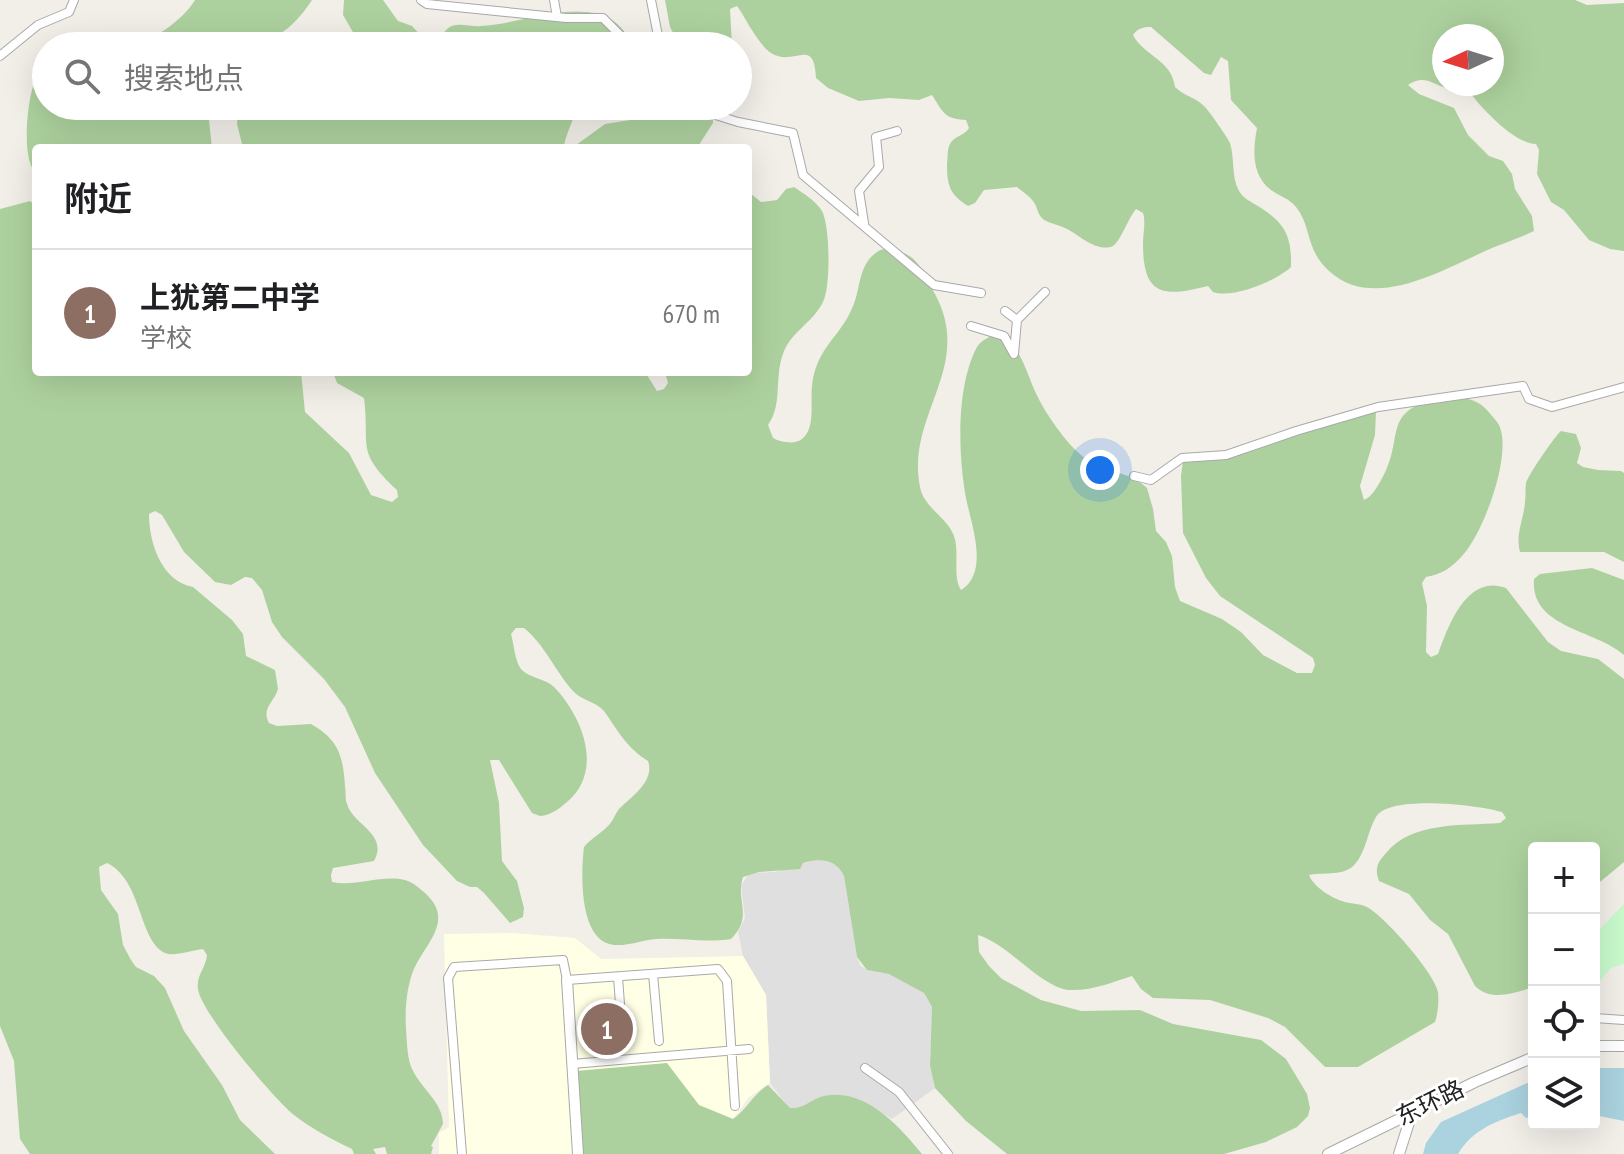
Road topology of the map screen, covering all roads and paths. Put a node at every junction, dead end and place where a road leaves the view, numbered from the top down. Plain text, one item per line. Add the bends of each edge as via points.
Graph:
1 (74, 0) edge
2 (421, 0) edge
3 (554, 0) edge
4 (651, 0) edge
5 (557, 17) junction
6 (617, 32) edge
7 (657, 32) edge
8 (0, 56) edge
9 (732, 120) edge
10 (897, 131) dead end
11 (864, 224) junction
12 (1045, 292) dead end
13 (981, 293) dead end
14 (1005, 311) dead end
15 (1017, 320) junction
16 (971, 326) dead end
17 (1624, 387) edge
18 (1134, 476) dead end
19 (653, 974) junction
20 (618, 977) junction
21 (567, 980) junction
22 (1600, 1018) edge
23 (1624, 1020) edge
24 (659, 1041) dead end
25 (623, 1045) dead end
26 (1600, 1046) edge
27 (1624, 1046) edge
28 (749, 1049) dead end
29 (731, 1050) junction
30 (1532, 1058) edge
31 (572, 1064) junction
32 (865, 1068) dead end
33 (735, 1106) dead end
34 (1412, 1113) junction
35 (462, 1154) edge
36 (578, 1154) edge
37 (948, 1154) edge
38 (1328, 1154) edge
39 (1399, 1154) edge

1 - 8 street via 69,12 38,25
2 - 5 street
3 - 5 street
4 - 7 street
5 - 6 street via 603,18
9 - 11 street via 793,133 803,175
10 - 11 street via 876,137 879,167 859,191
11 - 13 street via 934,285
12 - 15 street
14 - 15 street
15 - 16 street via 1014,354 1004,336
17 - 18 street via 1552,407 1529,399 1523,386 1378,407 1226,455 1182,458 1151,480
19 - 20 street
19 - 24 street
19 - 29 street via 718,969 727,981
20 - 21 street
20 - 25 street
21 - 31 street
21 - 35 street via 563,960 450,971
22 - 23 street
26 - 27 street
28 - 29 street
29 - 31 street
29 - 33 street
30 - 34 street, 东环路
31 - 36 street
32 - 37 street via 899,1092
34 - 38 street, 东环路
34 - 39 street

